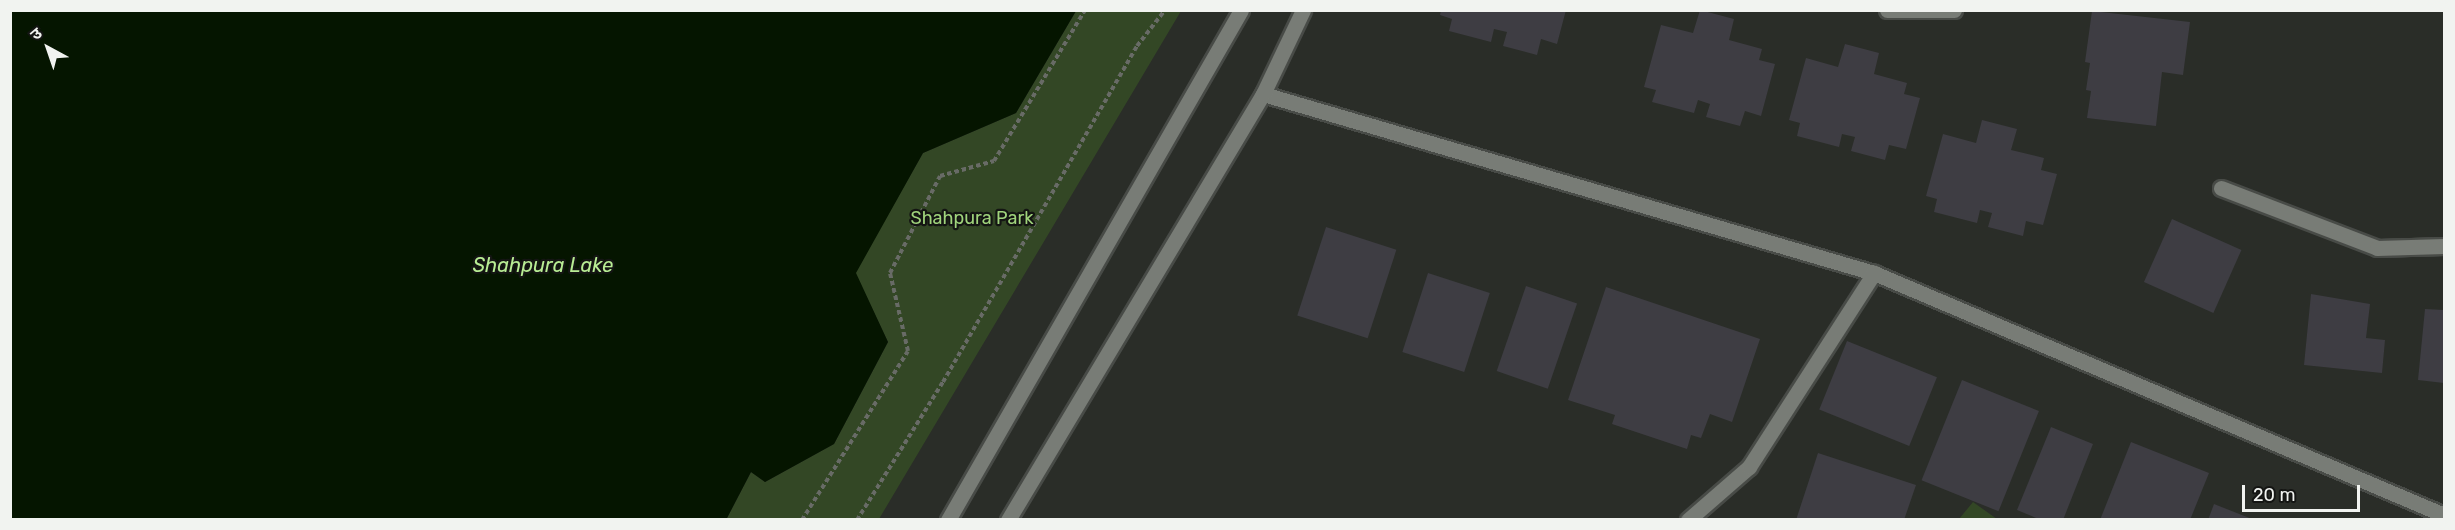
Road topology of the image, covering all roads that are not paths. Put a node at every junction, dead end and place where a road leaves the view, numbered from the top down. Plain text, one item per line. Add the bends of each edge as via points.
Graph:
1 (1241, 10) edge
2 (1303, 10) edge
3 (1887, 10) edge
4 (1954, 10) edge
5 (1263, 94) junction
6 (2221, 189) dead end
7 (2445, 246) edge
8 (1874, 273) junction
9 (2445, 515) edge
10 (948, 519) edge
11 (1008, 519) edge
12 (1688, 519) edge

1 - 10 street
2 - 5 street
3 - 4 street
5 - 8 street
5 - 11 street
6 - 7 street via 2377,248
8 - 9 street
8 - 12 street via 1749,466

